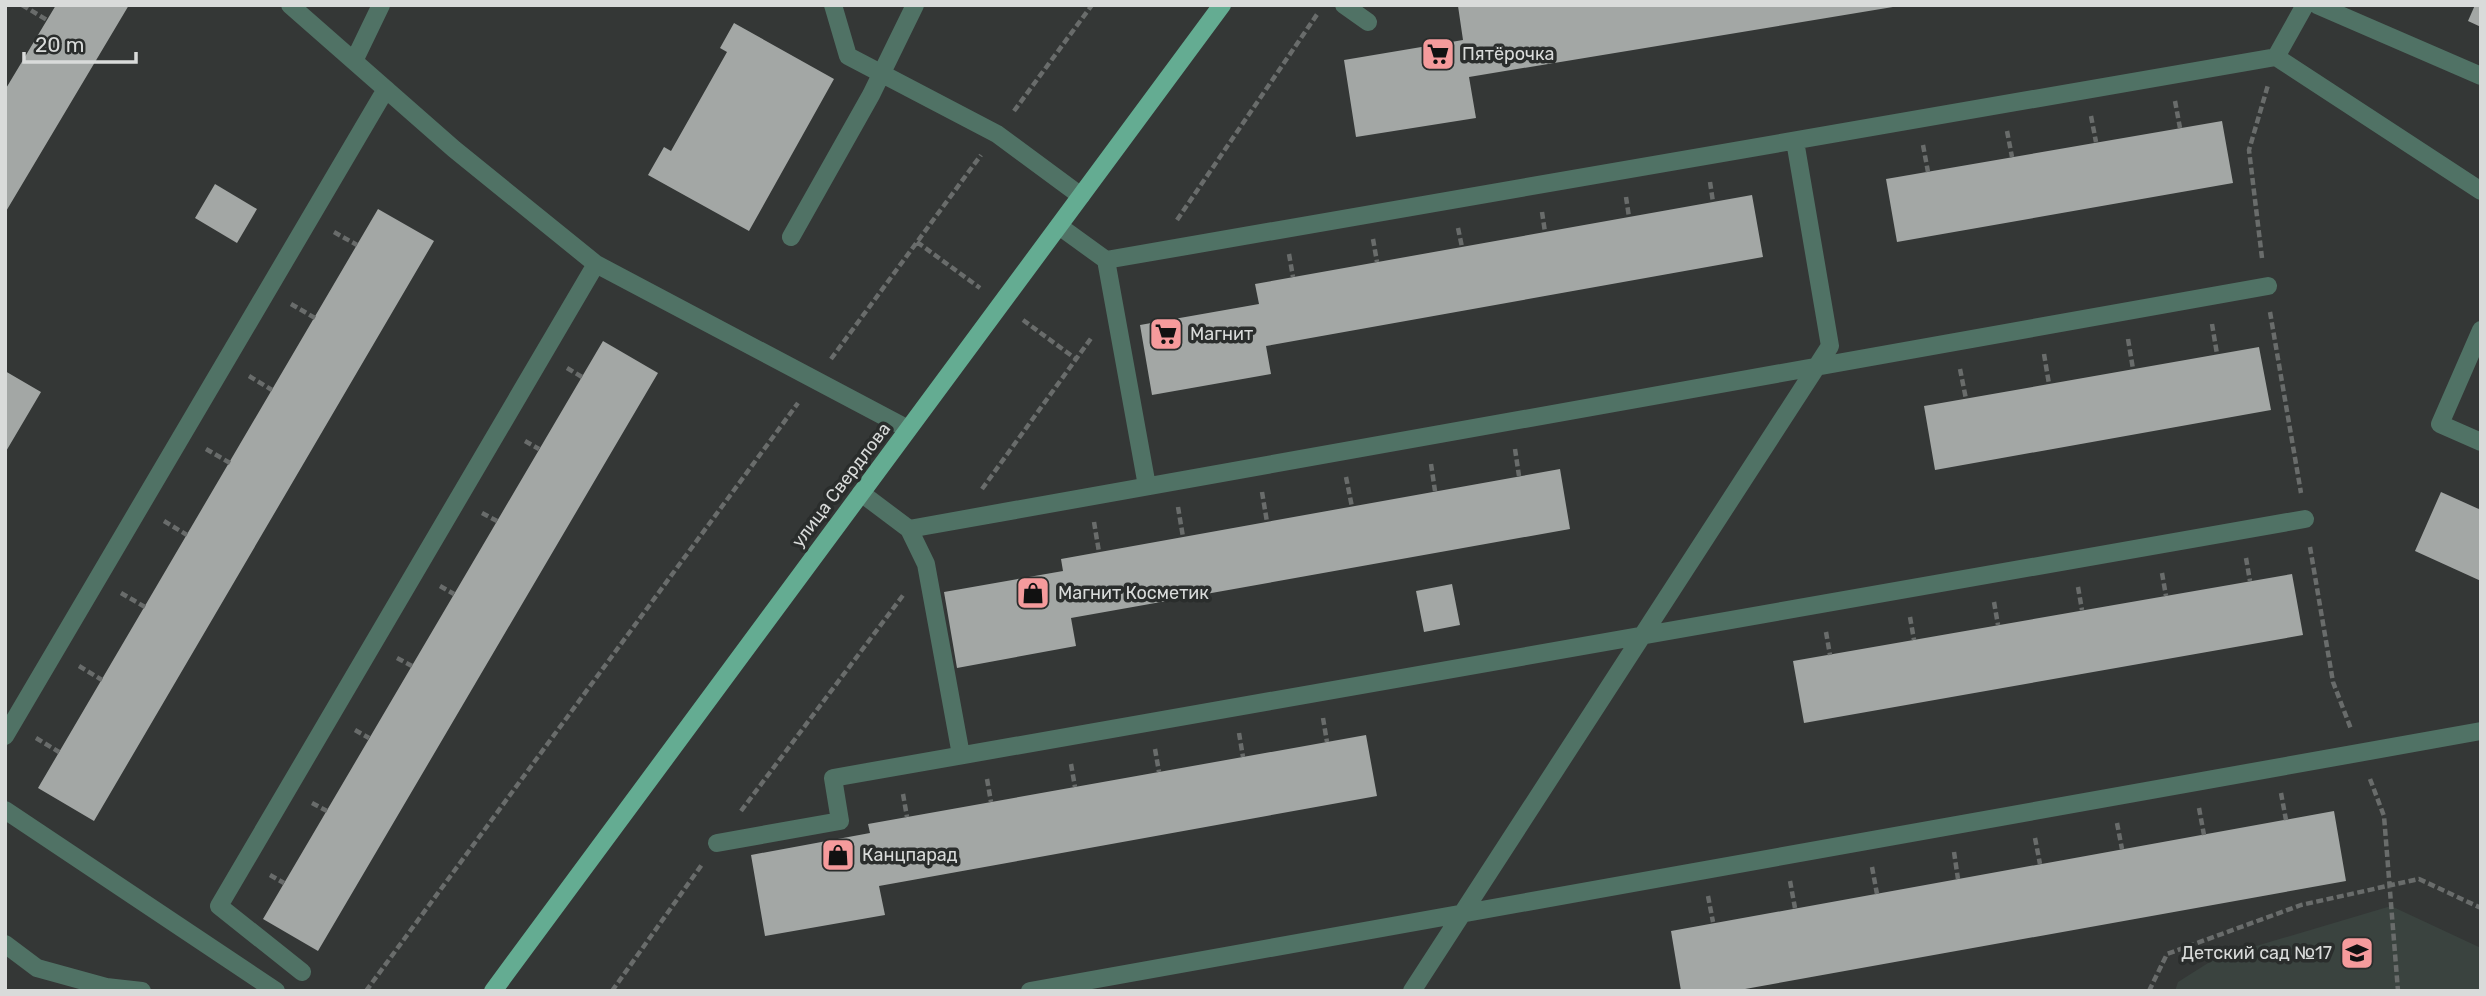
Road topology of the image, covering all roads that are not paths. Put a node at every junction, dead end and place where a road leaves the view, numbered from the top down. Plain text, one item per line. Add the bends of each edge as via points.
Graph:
1 (290, 5) edge
2 (381, 5) edge
3 (833, 5) edge
4 (915, 5) edge
5 (1222, 5) edge
6 (1344, 5) edge
7 (2305, 5) edge
8 (2316, 5) edge
9 (1368, 22) dead end
10 (2276, 57) junction
11 (354, 61) junction
12 (882, 73) junction
13 (2481, 76) edge
14 (386, 89) junction
15 (1795, 141) junction
16 (2481, 191) edge
17 (1081, 196) junction
18 (1059, 226) junction
19 (791, 237) dead end
20 (1106, 260) junction
21 (596, 264) junction
22 (2267, 286) road end
23 (2481, 330) edge
24 (1816, 367) junction
25 (908, 429) junction
26 (2481, 442) edge
27 (1147, 486) junction
28 (861, 493) junction
29 (2305, 519) road end
30 (909, 529) junction
31 (1642, 636) junction
32 (2481, 731) edge
33 (5, 736) edge
34 (961, 755) junction
35 (5, 810) edge
36 (717, 843) dead end
37 (1462, 914) junction
38 (5, 944) edge
39 (302, 972) dead end
40 (142, 991) edge
41 (276, 991) edge
42 (493, 991) edge
43 (1030, 991) edge
44 (1412, 991) edge

1 - 11 lane
2 - 11 lane
3 - 12 lane via 848,56
4 - 12 lane
5 - 17 main road, улица Свердлова
6 - 9 lane
7 - 10 lane
8 - 13 lane
10 - 15 lane
10 - 16 lane
11 - 14 lane
12 - 17 lane via 997,134
12 - 19 lane
14 - 21 lane
14 - 33 lane
15 - 20 lane
15 - 24 lane via 1830,346
17 - 18 main road, улица Свердлова
18 - 20 lane
18 - 25 main road, улица Свердлова
20 - 27 lane
21 - 25 lane
21 - 39 lane via 219,906
22 - 24 lane
23 - 26 lane via 2440,424
24 - 27 lane
24 - 31 lane
25 - 28 main road, улица Свердлова
27 - 30 lane
28 - 30 lane
28 - 42 main road, улица Свердлова
29 - 31 lane
30 - 34 lane via 926,564
31 - 34 lane
31 - 37 lane
32 - 37 lane
34 - 36 lane via 832,778 840,821
35 - 41 lane
37 - 43 lane
37 - 44 lane
38 - 40 lane via 37,968 106,987

